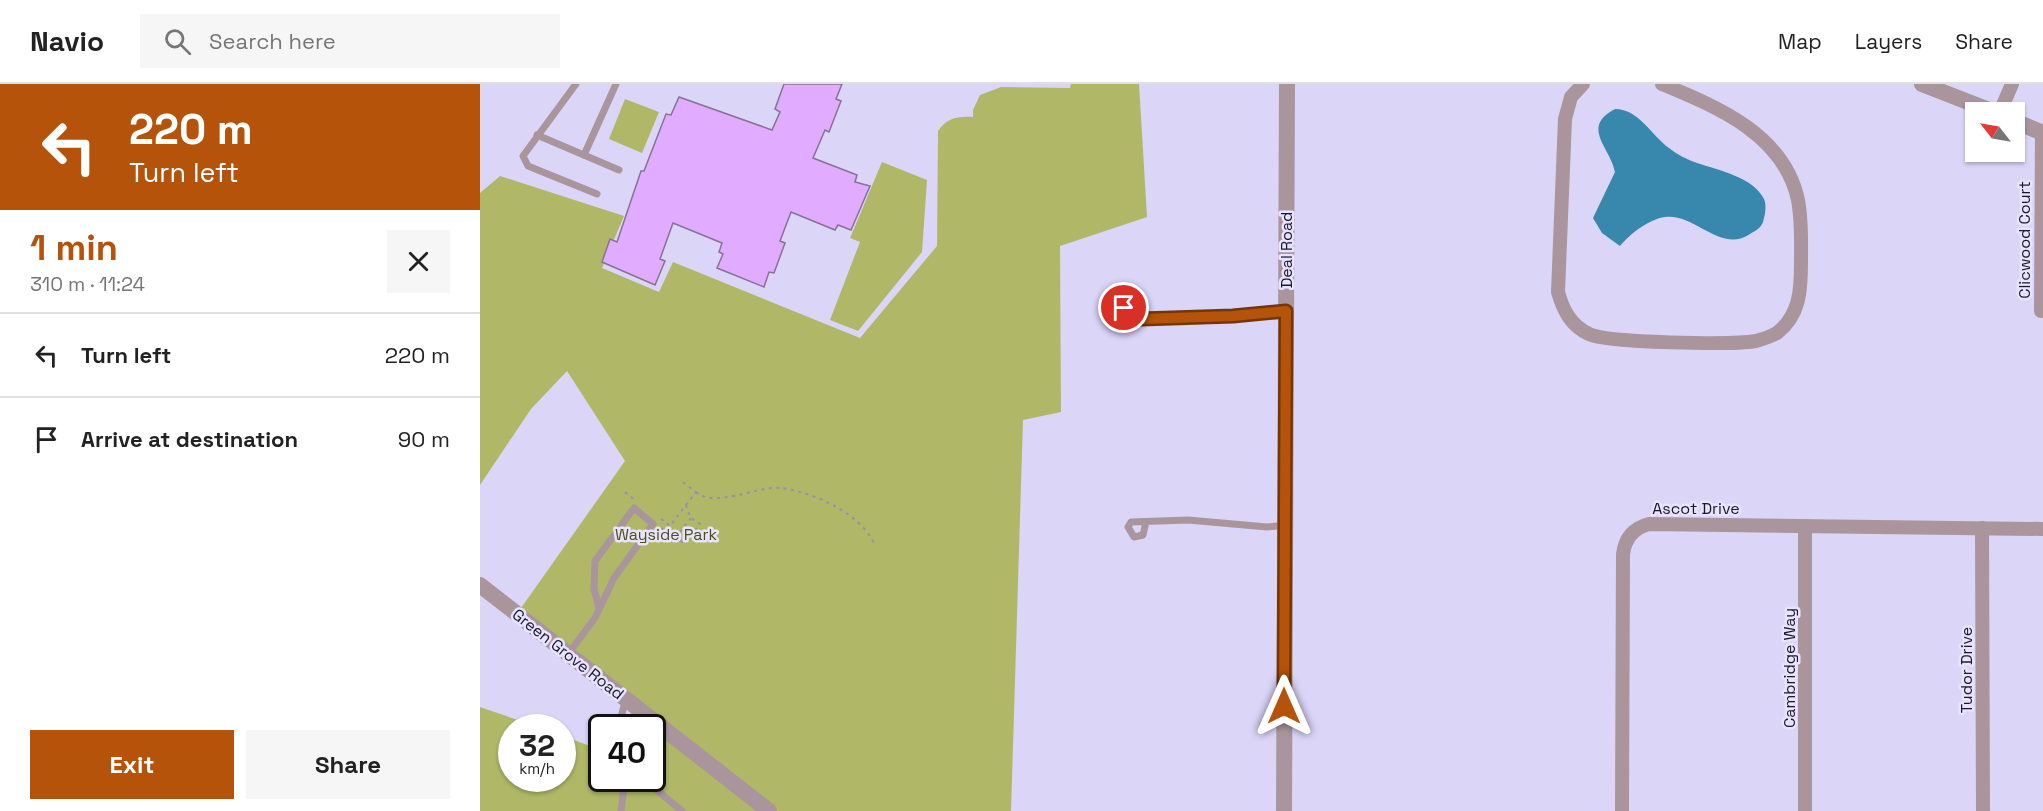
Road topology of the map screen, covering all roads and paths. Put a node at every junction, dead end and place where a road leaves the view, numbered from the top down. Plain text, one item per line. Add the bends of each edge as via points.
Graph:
1 (576, 84) edge
2 (616, 84) edge
3 (1287, 84) edge
4 (1582, 84) edge
5 (1662, 84) edge
6 (1922, 84) edge
7 (2012, 84) edge
8 (1968, 102) edge
9 (2004, 102) edge
10 (2025, 126) edge
11 (2042, 133) edge
12 (537, 135) junction
13 (584, 155) junction
14 (619, 170) dead end
15 (597, 194) dead end
16 (1124, 308) dead end
17 (1286, 311) junction
18 (2041, 311) dead end
19 (680, 480) dead end
20 (625, 492) dead end
21 (696, 492) junction
22 (686, 505) junction
23 (643, 506) dead end
24 (652, 513) dead end
25 (691, 518) junction
26 (1146, 522) dead end
27 (1285, 525) junction
28 (1805, 526) junction
29 (1982, 528) junction
30 (2043, 529) edge
31 (667, 533) dead end
32 (676, 537) junction
33 (875, 546) dead end
34 (480, 585) edge
35 (599, 608) junction
36 (568, 654) junction
37 (626, 699) junction
38 (622, 714) edge
39 (623, 792) edge
40 (659, 792) edge
41 (621, 811) edge
42 (682, 811) edge
43 (769, 811) edge
44 (1284, 811) edge
45 (1623, 811) edge
46 (1805, 811) edge
47 (1983, 811) edge

1 - 12 lane
2 - 13 lane
3 - 17 street, Deal Road
4 - 5 street via 1571,97 1565,120 1558,292 1570,320 1586,333 1608,340 1743,342 1769,337 1786,324 1798,303 1801,224 1797,197 1787,174 1760,136 1722,109
6 - 8 street
7 - 9 street
10 - 11 street
11 - 18 street, Clicwood Court
12 - 13 lane
12 - 15 lane via 523,156 528,166
13 - 14 lane
16 - 17 lane via 1141,319
17 - 27 street, Deal Road
19 - 21 path
20 - 23 path
21 - 22 path
21 - 33 path via 710,497 779,487 826,502 856,519 869,532
22 - 24 path via 670,526
22 - 25 path
25 - 32 path
25 - 32 path via 700,524 685,544
26 - 27 lane
27 - 44 street, Deal Road
28 - 29 street, Ascot Drive
28 - 45 street, Ascot Drive via 1649,524 1628,537 1623,554
28 - 46 street, Cambridge Way
29 - 30 street, Ascot Drive
29 - 47 street, Tudor Drive
31 - 32 path
34 - 36 street, Green Grove Road
35 - 35 lane via 614,578 653,524 634,508 595,561 594,589
35 - 36 lane
36 - 37 street, Green Grove Road
37 - 38 lane
37 - 43 street, Green Grove Road
39 - 41 lane
40 - 42 lane

